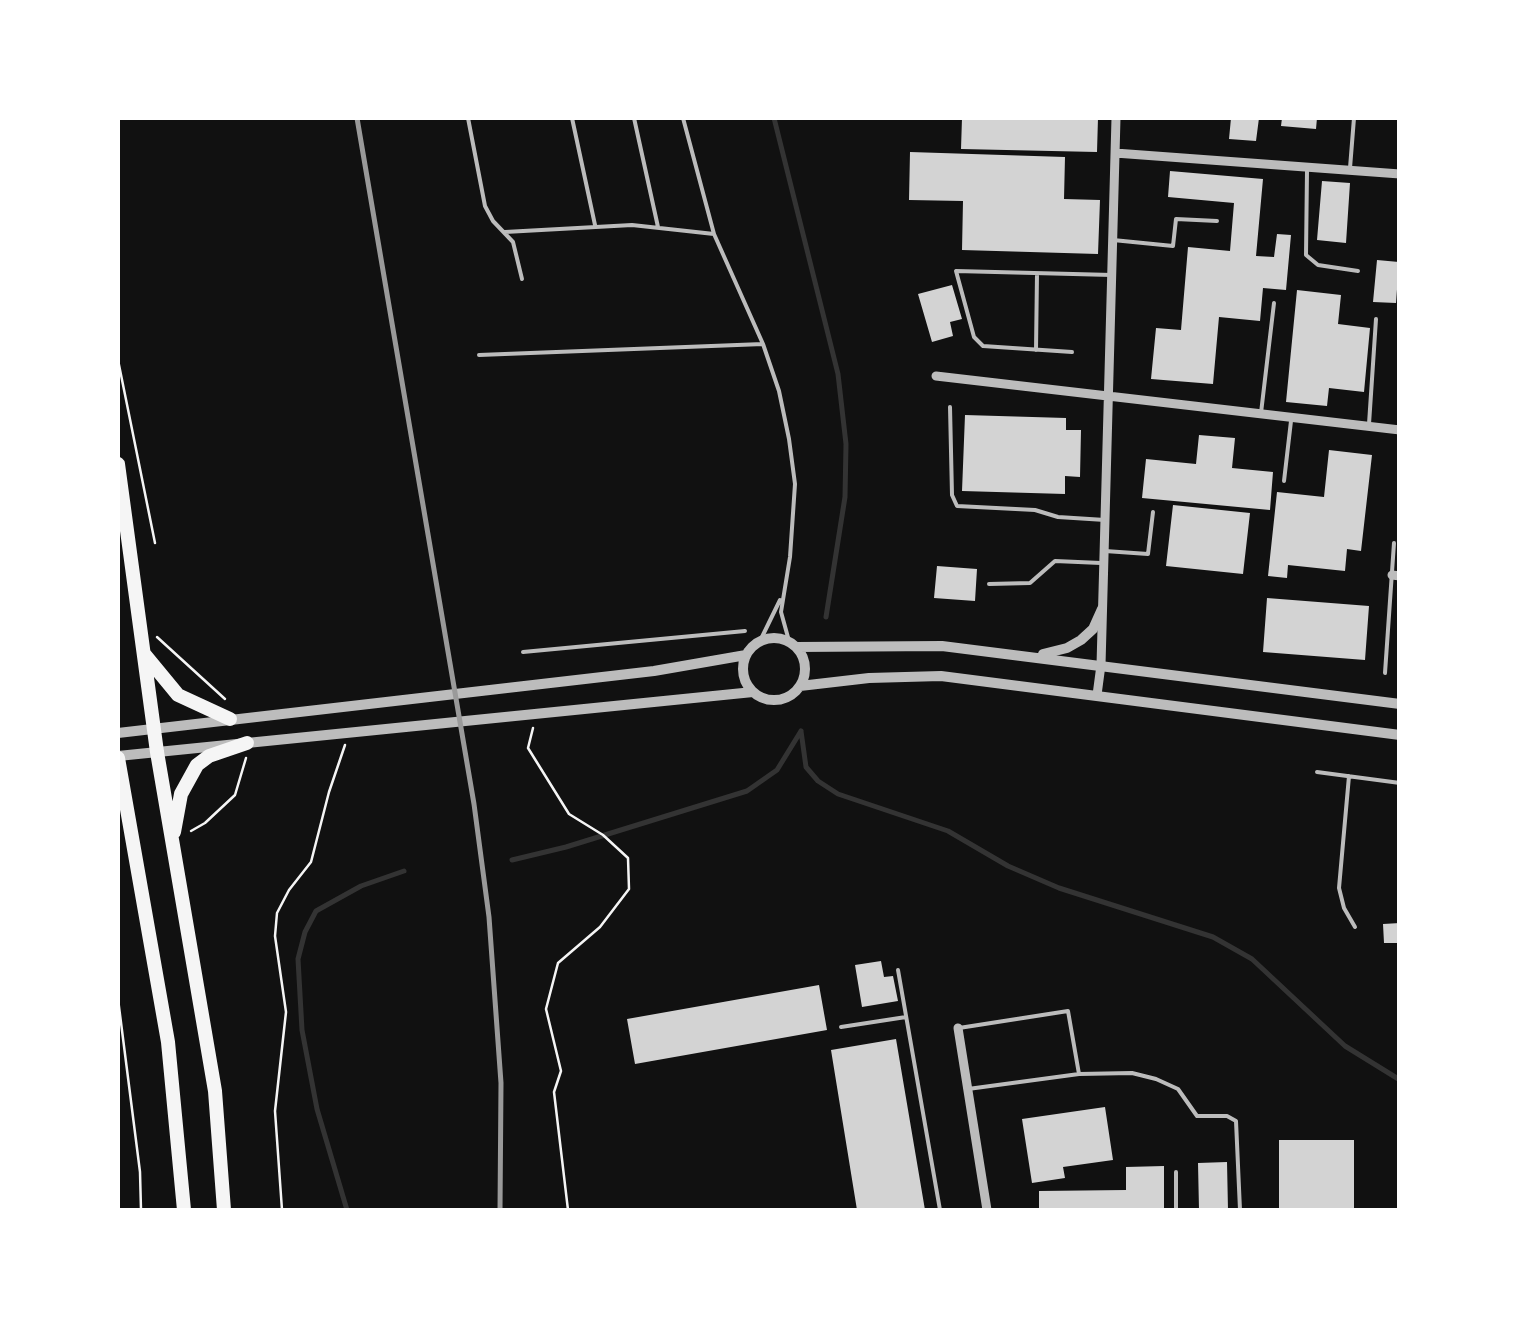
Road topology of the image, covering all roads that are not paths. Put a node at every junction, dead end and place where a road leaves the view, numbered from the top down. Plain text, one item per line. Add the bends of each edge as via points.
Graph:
1 (468, 118) edge
2 (572, 118) edge
3 (634, 118) edge
4 (683, 118) edge
5 (1116, 118) edge
6 (1354, 118) edge
7 (1115, 153) junction
8 (1307, 167) junction
9 (1350, 170) junction
10 (1400, 174) edge
11 (1217, 222) dead end
12 (595, 226) junction
13 (658, 227) junction
14 (505, 232) junction
15 (714, 234) junction
16 (1112, 240) junction
17 (1358, 271) dead end
18 (1037, 274) junction
19 (1112, 276) junction
20 (522, 278) dead end
21 (1274, 303) dead end
22 (1376, 318) dead end
23 (763, 344) junction
24 (1036, 350) junction
25 (1072, 352) dead end
26 (479, 356) dead end
27 (936, 376) dead end
28 (1108, 398) junction
29 (950, 406) dead end
30 (1261, 415) junction
31 (1291, 418) junction
32 (1369, 427) junction
33 (1400, 430) edge
34 (118, 464) edge
35 (1284, 481) dead end
36 (1153, 512) dead end
37 (1105, 520) junction
38 (1394, 543) dead end
39 (1104, 557) junction
40 (1396, 575) edge
41 (988, 584) dead end
42 (784, 591) junction
43 (1102, 609) junction
44 (746, 631) dead end
45 (760, 641) junction
46 (793, 644) junction
47 (523, 652) dead end
48 (144, 654) junction
49 (746, 655) junction
50 (1035, 656) junction
51 (1101, 665) junction
52 (1384, 674) dead end
53 (800, 686) junction
54 (753, 692) junction
55 (1097, 695) junction
56 (1400, 704) edge
57 (237, 718) junction
58 (154, 728) junction
59 (118, 733) edge
60 (1400, 735) edge
61 (247, 742) junction
62 (157, 752) junction
63 (118, 757) edge
64 (1317, 772) dead end
65 (1348, 776) junction
66 (1400, 783) edge
67 (118, 796) edge
68 (128, 820) junction
69 (172, 842) junction
70 (1355, 927) dead end
71 (898, 970) dead end
72 (907, 1017) junction
73 (841, 1027) dead end
74 (958, 1028) joint
75 (1079, 1074) junction
76 (968, 1089) junction
77 (1176, 1172) dead end
78 (184, 1210) edge
79 (224, 1210) edge
80 (940, 1210) edge
81 (987, 1210) edge
82 (1176, 1210) edge
83 (1240, 1210) edge

1 - 14 lane via 485,206
2 - 12 lane
3 - 13 lane
4 - 15 lane
5 - 7 street
6 - 9 lane
7 - 8 street
7 - 16 street
8 - 9 street
8 - 17 lane via 1306,255 1318,265
9 - 10 street
11 - 16 lane via 1176,219 1173,246
12 - 13 lane
12 - 14 lane
13 - 15 lane
14 - 20 lane
15 - 23 lane
16 - 19 street
18 - 19 lane
18 - 24 lane
18 - 24 lane via 956,272 974,337 983,346
19 - 28 street
21 - 30 lane
22 - 32 lane
23 - 26 lane
23 - 42 lane via 795,484
24 - 25 lane
27 - 28 street
28 - 30 street
28 - 37 street
29 - 37 lane via 952,495 958,506
30 - 31 street
31 - 32 street
31 - 35 lane
32 - 33 street
34 - 48 main road
36 - 39 lane via 1148,554
37 - 39 street
38 - 40 lane
39 - 41 lane via 1055,561 1030,583
39 - 43 street
40 - 52 lane
42 - 45 lane
42 - 46 lane via 782,620
43 - 50 street via 1081,640
43 - 51 street
44 - 47 lane
45 - 46 street
45 - 49 street
46 - 50 street via 942,646
46 - 53 street via 805,666
48 - 57 main road via 178,695
48 - 58 main road
49 - 54 street via 743,675
49 - 57 street
50 - 51 street
51 - 55 street
51 - 56 street
53 - 54 street via 783,699
53 - 55 street via 941,676
54 - 61 street
55 - 60 street
57 - 58 street
58 - 59 street
58 - 62 main road
61 - 62 street
61 - 69 main road via 197,765 182,794
62 - 63 street
62 - 69 main road
63 - 68 main road
64 - 65 lane
65 - 66 lane
65 - 70 lane via 1340,888
67 - 68 main road
68 - 78 main road via 168,1042
69 - 79 main road via 213,1073
71 - 72 lane
72 - 73 lane
72 - 80 lane
74 - 75 lane via 1068,1011
74 - 76 street
75 - 76 lane
75 - 83 lane via 1156,1079 1178,1089 1198,1116 1236,1121
76 - 81 street
77 - 82 lane

